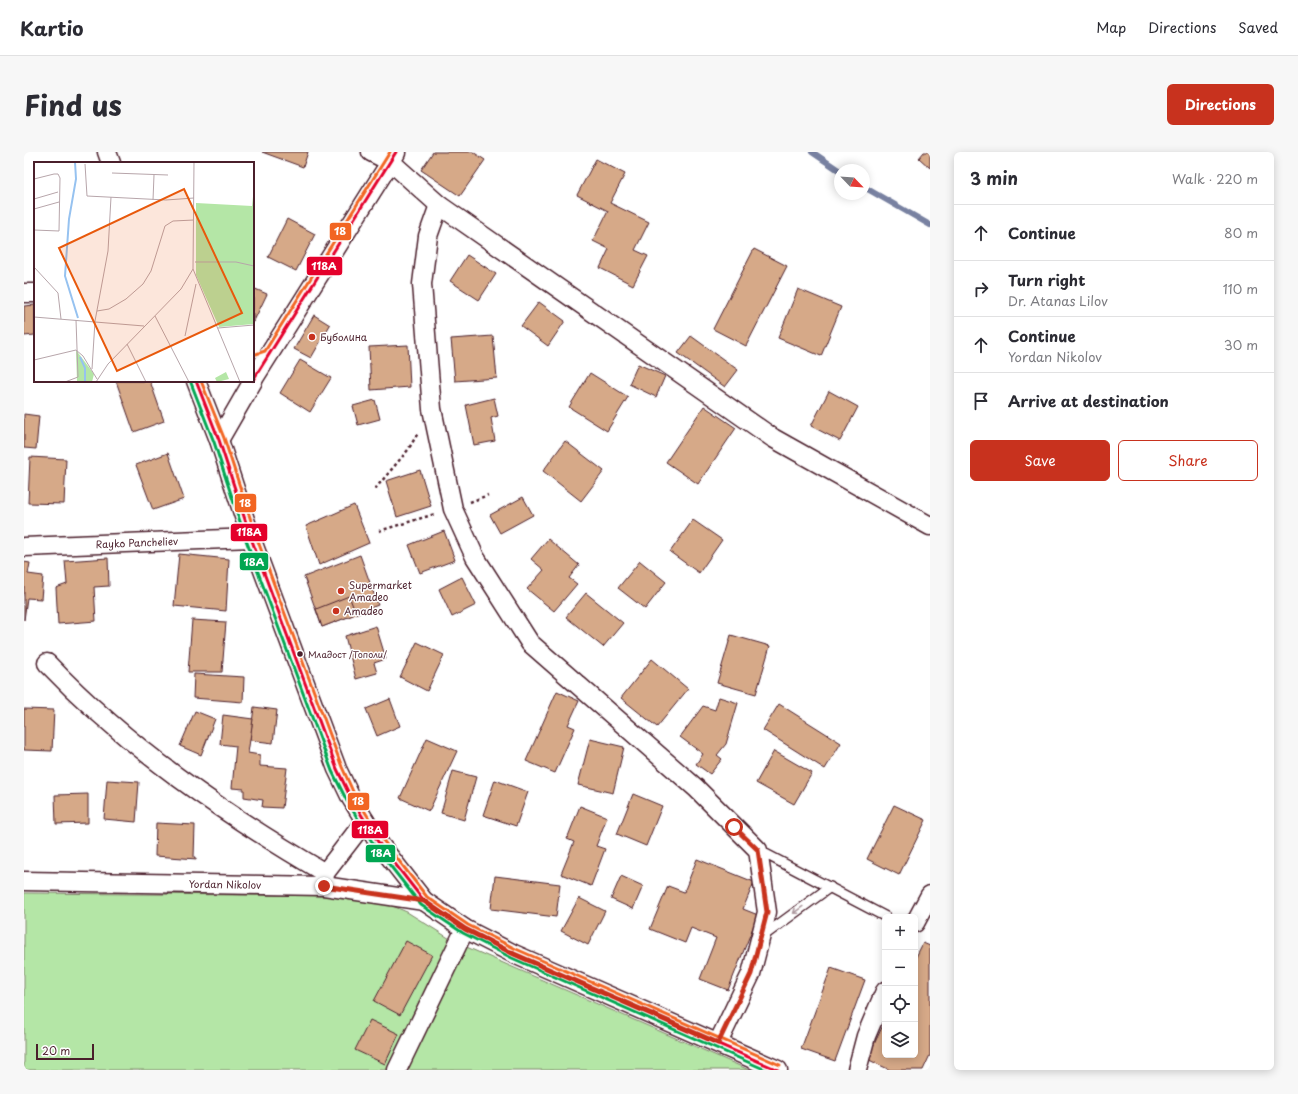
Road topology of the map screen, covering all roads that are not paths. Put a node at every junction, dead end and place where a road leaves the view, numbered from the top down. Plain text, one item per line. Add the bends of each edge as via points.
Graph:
1 (107, 152) edge
2 (371, 152) edge
3 (394, 157) edge
4 (111, 162) edge
5 (440, 205) junction
6 (260, 357) edge
7 (254, 378) edge
8 (196, 382) edge
9 (252, 382) edge
10 (219, 440) junction
11 (930, 526) edge
12 (250, 538) junction
13 (24, 547) edge
14 (47, 663) dead end
15 (366, 821) junction
16 (758, 850) junction
17 (324, 880) junction
18 (24, 882) edge
19 (830, 887) junction
20 (930, 895) edge
21 (424, 901) junction
22 (882, 915) edge
23 (918, 917) edge
24 (465, 929) junction
25 (761, 938) junction
26 (882, 999) edge
27 (718, 1043) junction
28 (398, 1070) edge
29 (778, 1070) edge
30 (857, 1070) edge

1 - 4 street
2 - 3 street
3 - 5 street
3 - 6 street
5 - 11 street via 773,438
5 - 16 street via 428,236 422,284 432,409 452,509 475,556 530,643 696,788
6 - 7 street
8 - 10 street
9 - 10 street
10 - 12 street
12 - 13 street, Rayko Pancheliev
12 - 15 street via 337,768 351,798
14 - 17 street via 77,694 142,750
15 - 17 street
15 - 21 street via 378,842
16 - 19 lane
16 - 25 street via 767,912
17 - 18 street, Yordan Nikolov
17 - 21 street, Yordan Nikolov
19 - 22 lane
19 -> 25 lane
20 - 23 street
21 - 24 street
24 - 27 street via 521,957
24 - 28 street
25 - 27 street via 751,974
26 - 30 street via 866,1036
27 - 29 street

